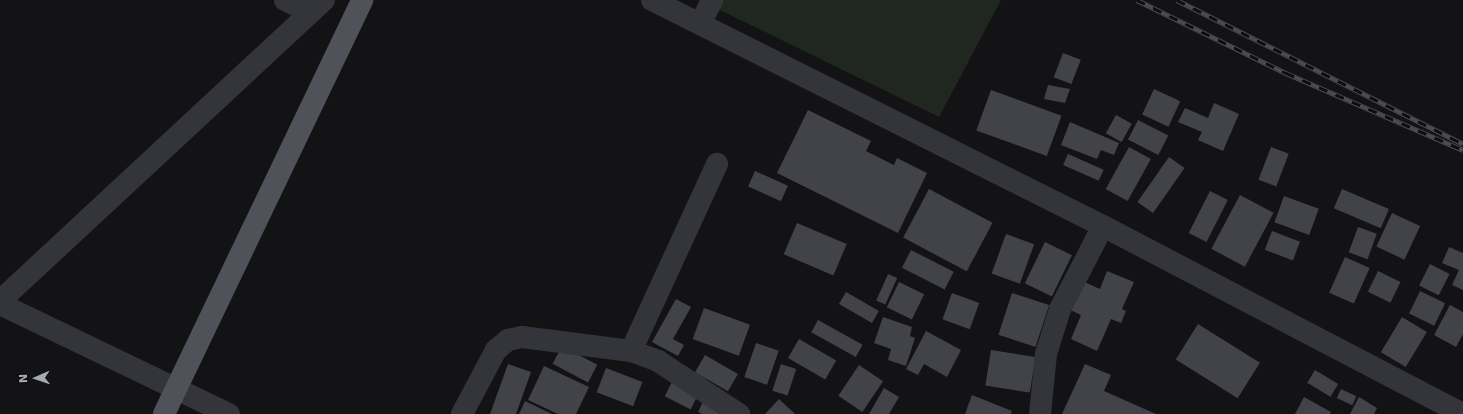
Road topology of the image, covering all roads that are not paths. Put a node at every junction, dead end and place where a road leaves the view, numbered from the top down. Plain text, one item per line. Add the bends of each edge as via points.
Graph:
1 (285, 0) edge
2 (362, 0) edge
3 (652, 0) edge
4 (712, 0) edge
5 (317, 6) edge
6 (700, 24) junction
7 (717, 164) dead end
8 (1103, 226) junction
9 (0, 302) edge
10 (631, 351) junction
11 (177, 387) junction
12 (164, 414) edge
13 (229, 414) edge
14 (462, 414) edge
15 (739, 414) edge
16 (1040, 414) edge
17 (1463, 414) edge

1 - 5 street
2 - 11 main road
3 - 6 street
4 - 6 street
5 - 9 street
6 - 8 street
7 - 10 street
8 - 16 street via 1060,308 1046,354
8 - 17 street
9 - 11 street
10 - 14 street via 522,337 508,340 496,350
10 - 15 street via 658,361
11 - 12 main road
11 - 13 street

